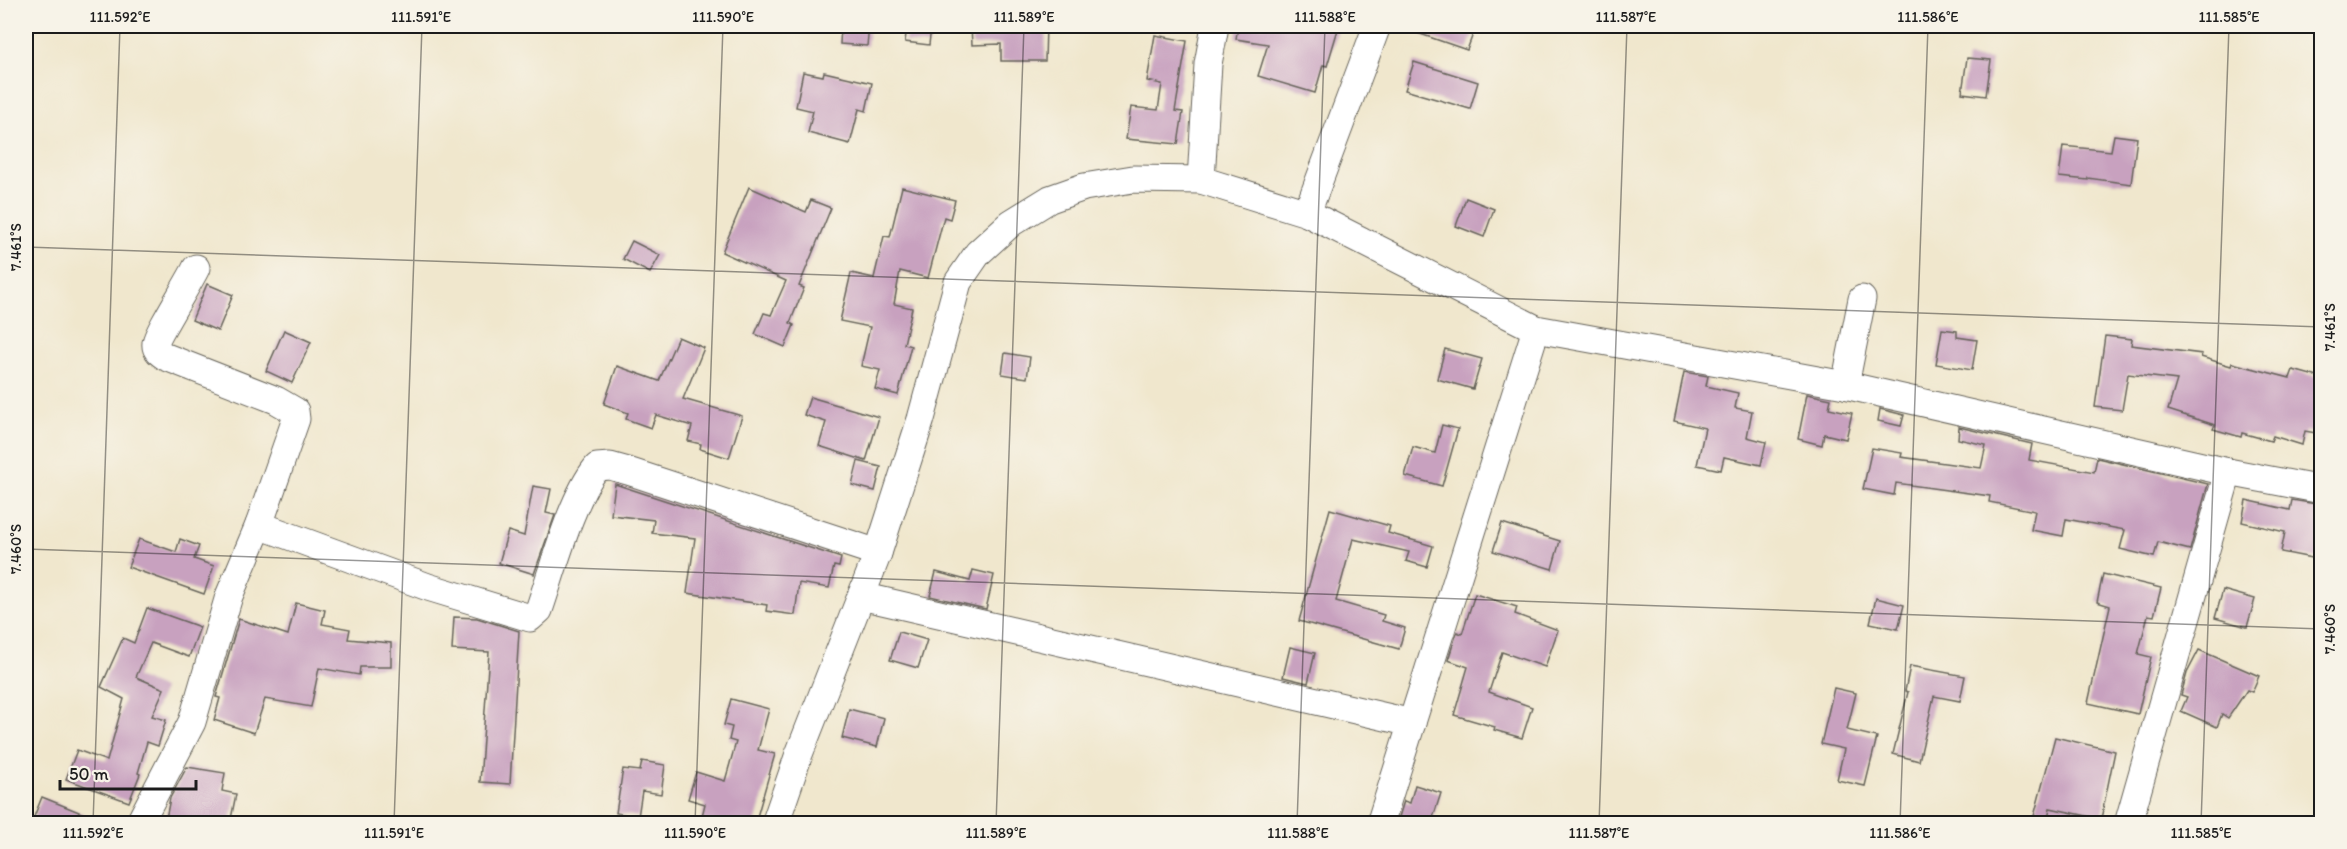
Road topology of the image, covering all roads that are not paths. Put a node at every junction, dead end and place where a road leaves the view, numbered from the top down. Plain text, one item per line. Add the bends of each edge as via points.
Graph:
1 (1215, 26) edge
2 (1377, 26) edge
3 (1201, 180) junction
4 (1307, 213) junction
5 (196, 268) dead end
6 (1863, 299) dead end
7 (1536, 329) junction
8 (1845, 385) junction
9 (2229, 472) junction
10 (2322, 490) edge
11 (259, 525) junction
12 (878, 554) junction
13 (861, 596) junction
14 (1412, 723) junction
15 (139, 824) edge
16 (775, 824) edge
17 (1380, 824) edge
18 (2128, 824) edge

1 - 3 street via 1208,64
2 - 4 street
3 - 4 street
3 - 12 street via 1133,179 1084,187 1050,199 1011,223 978,253 958,282 921,419
4 - 7 street
5 - 11 street via 158,334 158,352 296,411
6 - 8 street
7 - 8 street
7 - 14 street
8 - 9 street
9 - 10 street
9 - 18 street
11 - 12 street via 428,587 530,618 539,610 576,508 597,467 628,471
11 - 15 street via 229,596 192,722
12 - 13 street
13 - 14 street
13 - 16 street
14 - 17 street

